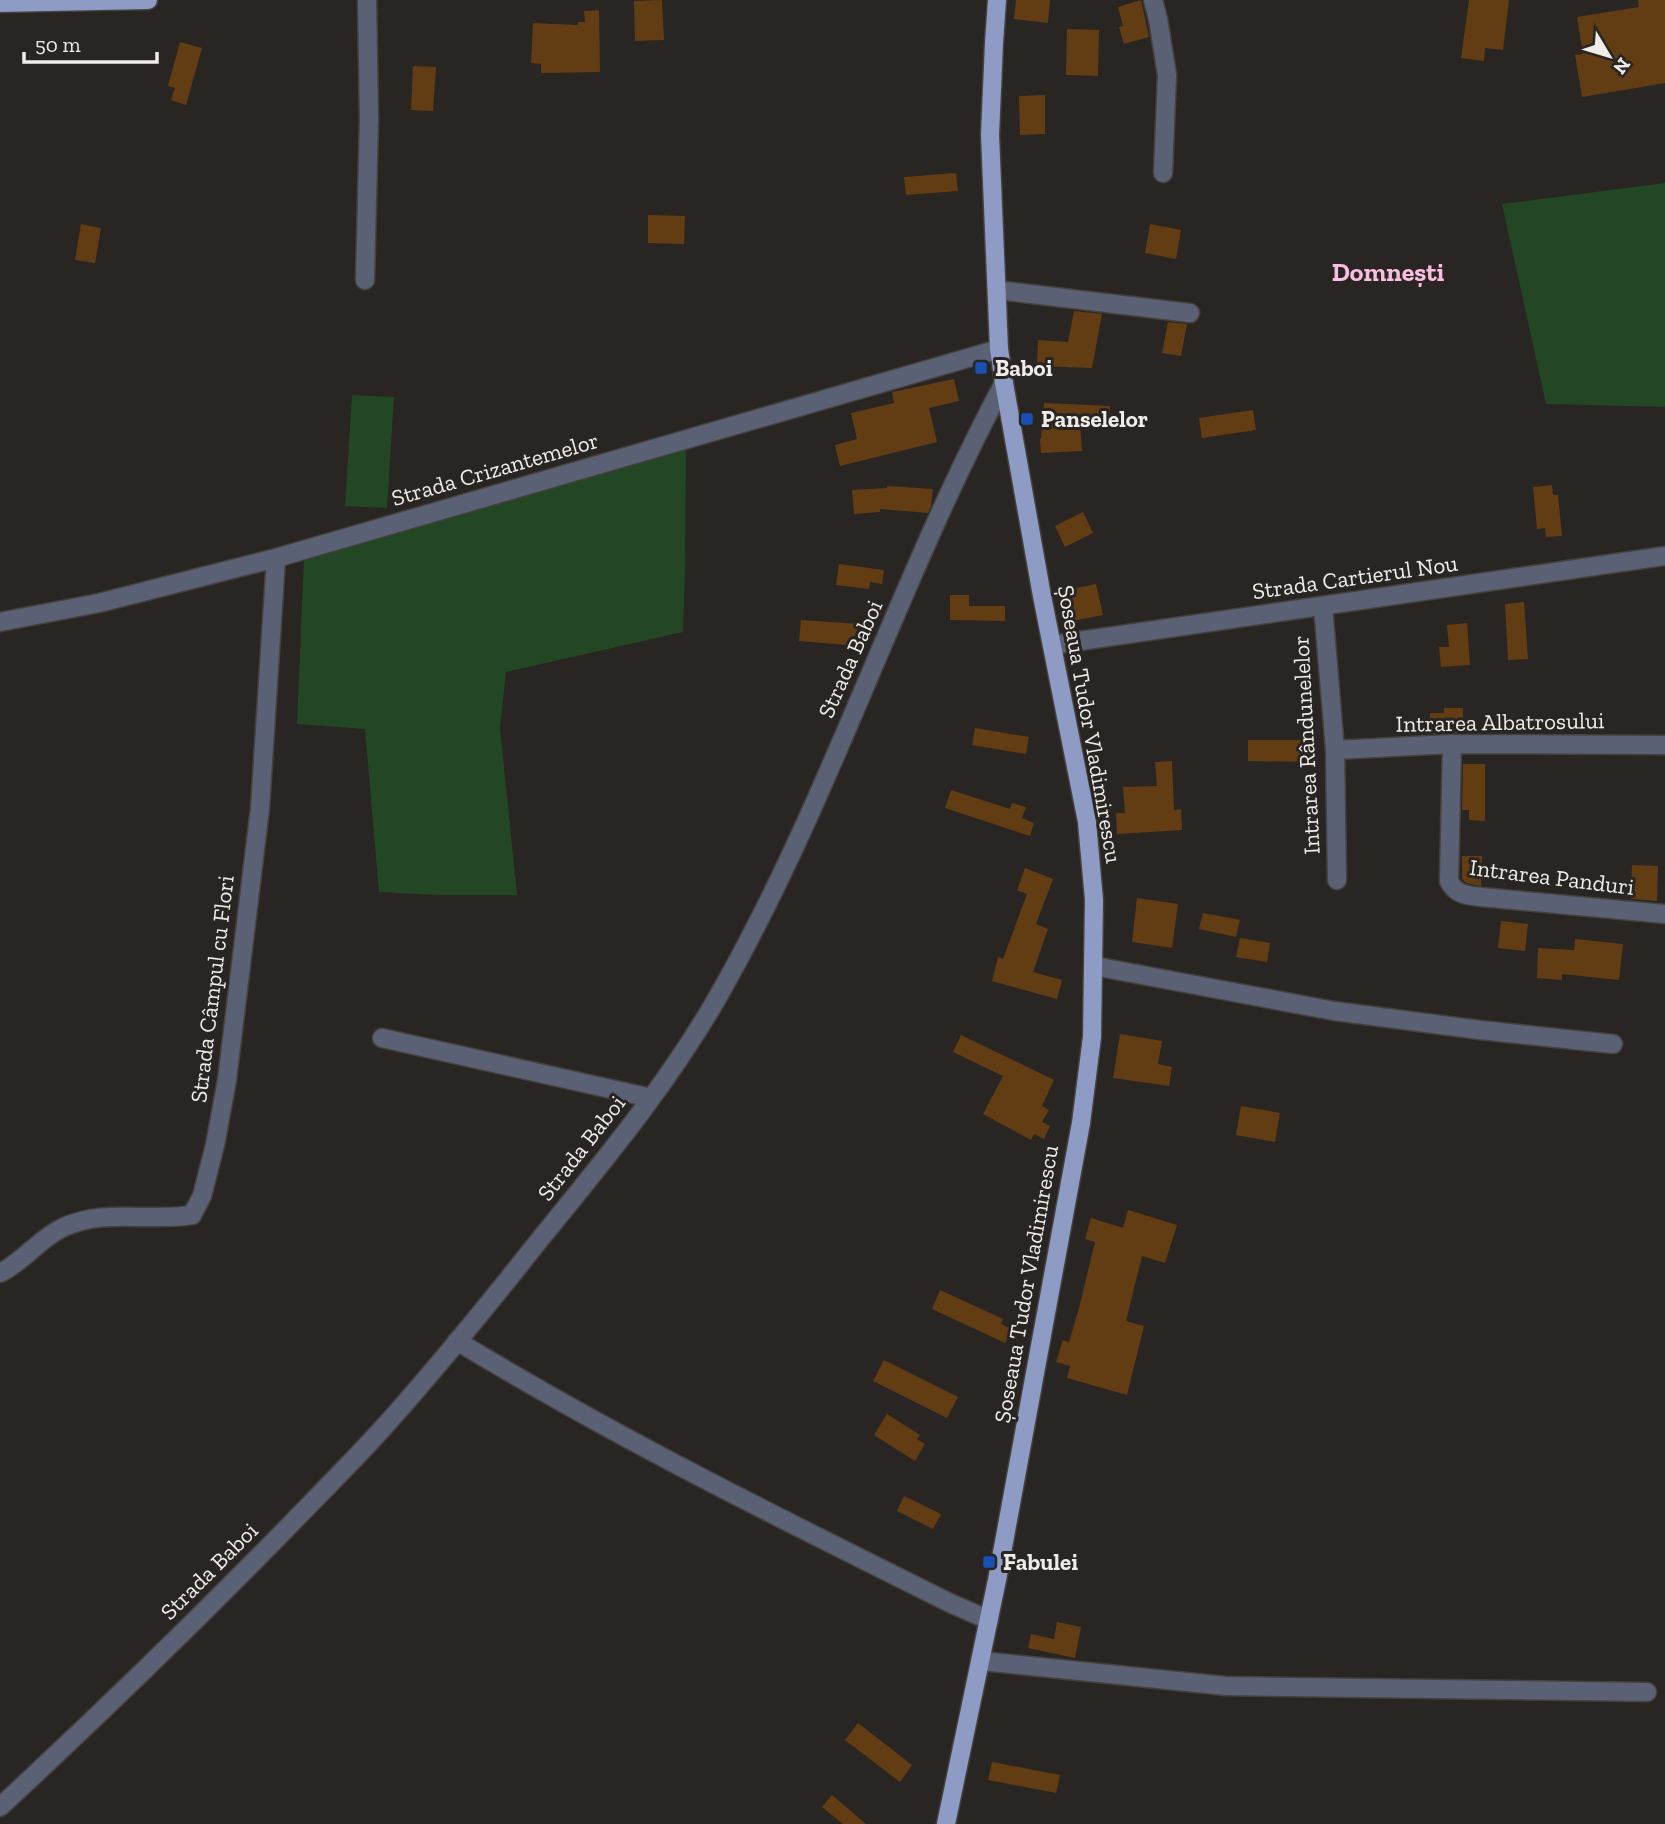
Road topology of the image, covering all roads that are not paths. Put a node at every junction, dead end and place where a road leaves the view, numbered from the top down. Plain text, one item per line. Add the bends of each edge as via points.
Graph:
1 (148, 0) edge
2 (367, 0) edge
3 (997, 0) edge
4 (1153, 0) edge
5 (0, 3) edge
6 (1163, 173) dead end
7 (365, 280) dead end
8 (997, 290) junction
9 (1190, 313) dead end
10 (999, 349) junction
11 (1004, 383) junction
12 (1665, 556) edge
13 (276, 558) junction
14 (1323, 606) junction
15 (0, 622) edge
16 (1052, 645) junction
17 (1452, 744) junction
18 (1665, 746) edge
19 (1335, 750) junction
20 (1337, 880) dead end
21 (1665, 914) edge
22 (1094, 966) junction
23 (382, 1038) dead end
24 (1613, 1044) dead end
25 (651, 1098) junction
26 (0, 1273) edge
27 (457, 1341) junction
28 (989, 1620) junction
29 (981, 1661) junction
30 (1647, 1692) dead end
31 (0, 1807) edge
32 (946, 1824) edge

1 - 5 main road
2 - 7 street
3 - 8 main road, Șoseaua Tudor Vladimirescu via 990,135
4 - 6 street via 1167,75
8 - 9 street
8 - 10 main road, Șoseaua Tudor Vladimirescu
10 - 11 main road, Șoseaua Tudor Vladimirescu
10 - 13 street, Strada Crizantemelor
11 - 16 main road, Șoseaua Tudor Vladimirescu
11 - 25 street, Strada Baboi via 958,472 754,932 718,998
12 - 14 street, Strada Cartierul Nou
13 - 15 street, Strada Crizantemelor via 99,603
13 - 26 street, Strada Câmpul cu Flori via 259,821 227,1080 202,1196 192,1215 91,1218 61,1228
14 - 16 street, Strada Cartierul Nou
14 - 19 street, Intrarea Rândunelelor
16 - 22 main road, Șoseaua Tudor Vladimirescu via 1087,822
17 - 18 street, Intrarea Albatrosului
17 - 19 street, Intrarea Albatrosului
17 - 21 street, Intrarea Panduri via 1449,881 1453,890 1481,898
19 - 20 street, Intrarea Rândunelelor
22 - 24 street via 1334,1011
22 - 28 main road, Șoseaua Tudor Vladimirescu via 1092,1037 1081,1123
23 - 25 street
25 - 27 street, Strada Baboi
27 - 28 street via 652,1453
27 - 31 street, Strada Baboi via 372,1440 211,1605
28 - 29 main road, Șoseaua Tudor Vladimirescu
29 - 30 street via 1226,1686
29 - 32 main road, Șoseaua Tudor Vladimirescu

